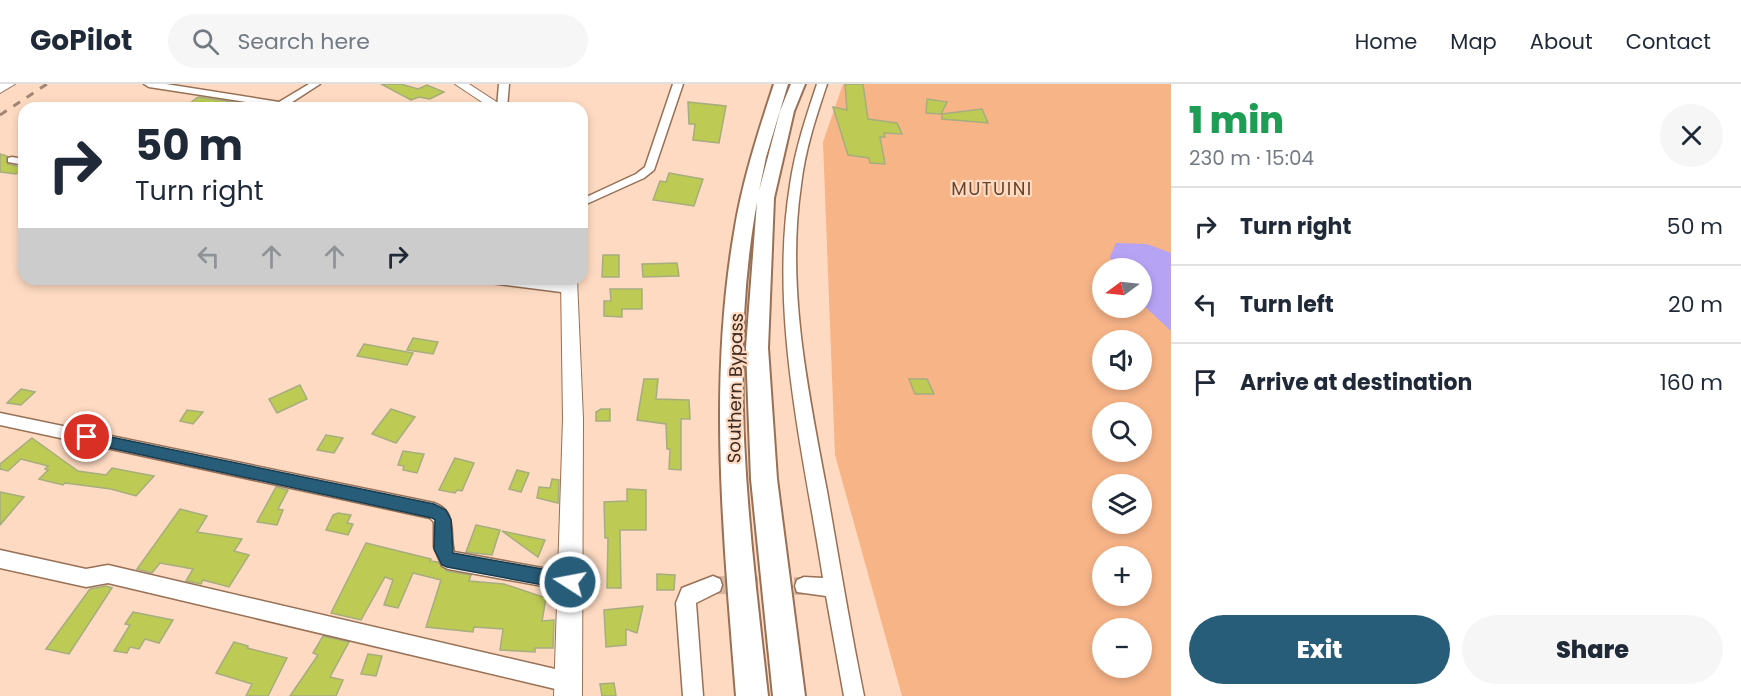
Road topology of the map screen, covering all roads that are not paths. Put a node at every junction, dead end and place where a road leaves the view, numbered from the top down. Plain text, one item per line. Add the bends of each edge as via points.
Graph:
1 (9, 84) edge
2 (149, 84) edge
3 (315, 84) edge
4 (461, 84) edge
5 (504, 84) edge
6 (678, 84) edge
7 (781, 84) edge
8 (798, 84) edge
9 (822, 84) edge
10 (0, 89) edge
11 (250, 102) edge
12 (286, 102) edge
13 (491, 102) edge
14 (502, 102) edge
15 (588, 200) edge
16 (569, 285) edge
17 (0, 419) edge
18 (0, 559) edge
19 (570, 582) junction
20 (713, 585) tunnel mouth
21 (804, 586) tunnel mouth
22 (834, 586) junction
23 (568, 689) edge
24 (693, 696) edge
25 (752, 696) edge
26 (789, 696) edge
27 (854, 696) edge

1 - 10 main road
2 - 11 street
3 - 12 street
4 - 13 main road
5 - 14 street
6 - 15 street via 650,168
7 - 25 highway, Southern Bypass via 755,161 742,238 732,362 736,517
8 - 26 highway, Southern Bypass via 787,111 766,198 757,348 765,490
9 - 22 street via 800,149 788,257 803,412
16 - 19 main road via 573,419
17 - 19 street via 434,511 443,520 447,560
18 - 23 street via 86,578 108,574
19 - 23 main road
20 - 24 street via 689,595 686,603
21 - 22 street
22 - 27 street

